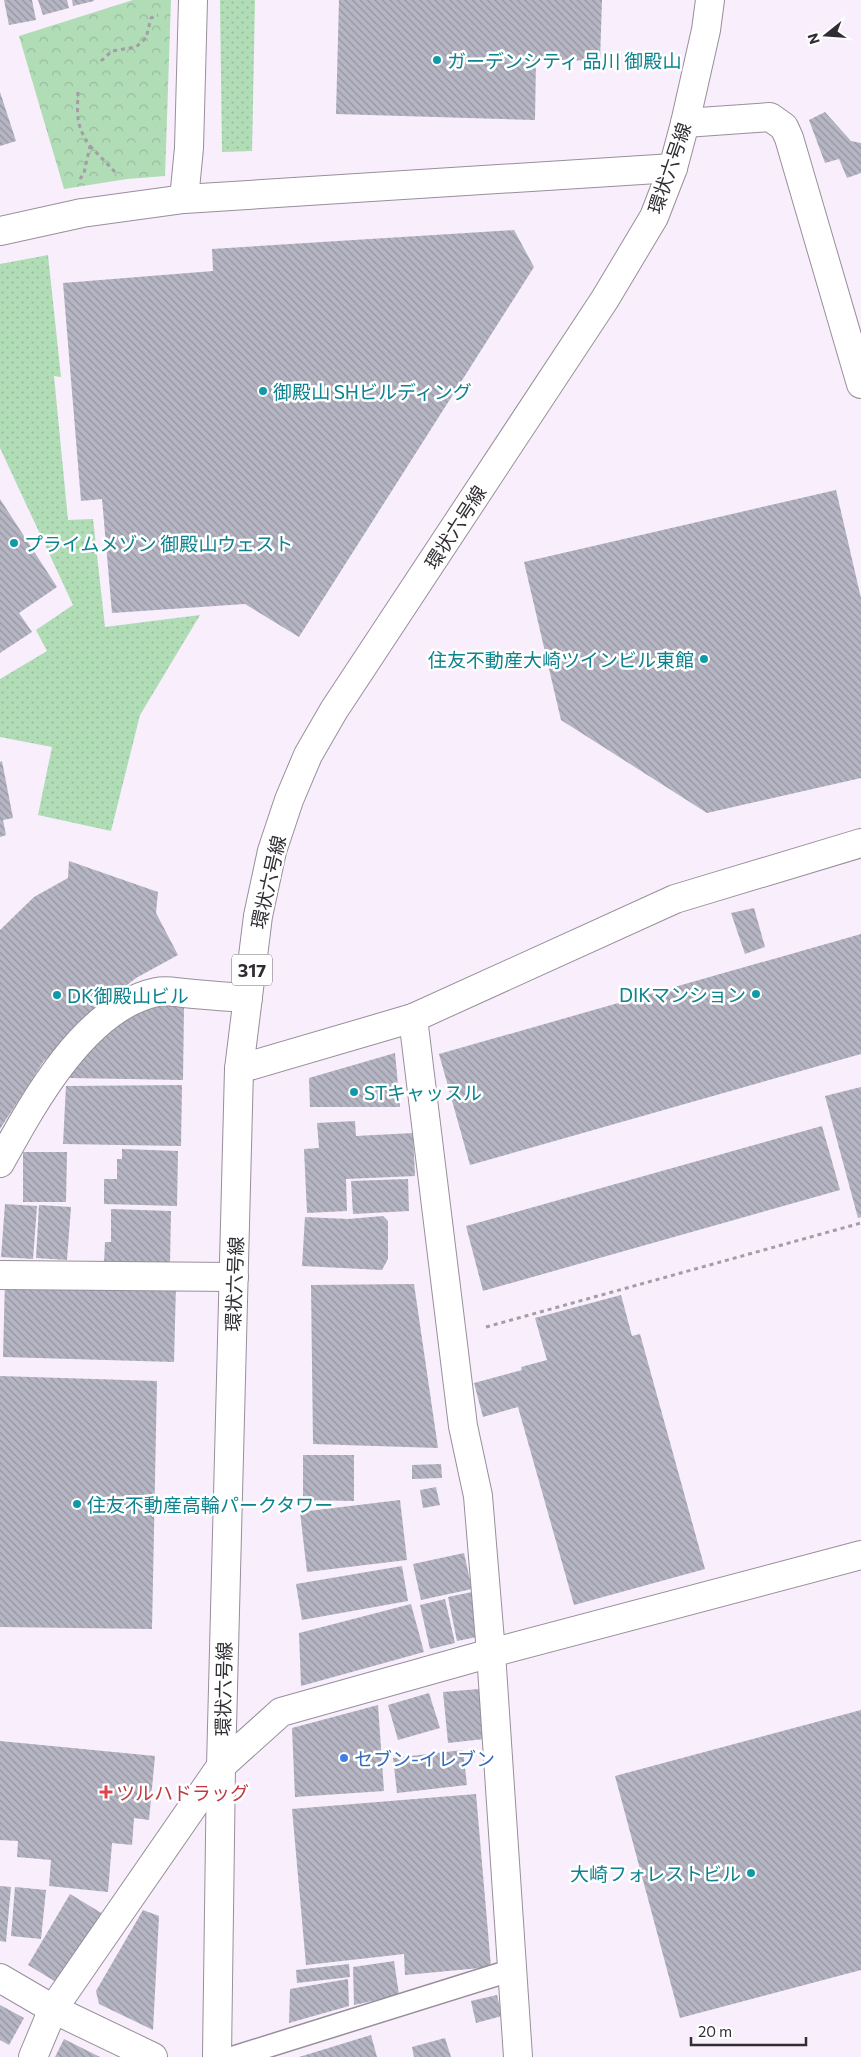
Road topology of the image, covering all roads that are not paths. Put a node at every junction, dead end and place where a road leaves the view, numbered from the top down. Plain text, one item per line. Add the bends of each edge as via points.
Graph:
1 (194, 0) edge
2 (710, 0) edge
3 (685, 123) junction
4 (673, 168) junction
5 (184, 199) junction
6 (0, 231) edge
7 (861, 384) edge
8 (861, 843) edge
9 (248, 998) junction
10 (413, 1018) junction
11 (239, 1069) junction
12 (0, 1163) edge
13 (0, 1275) edge
14 (234, 1277) junction
15 (861, 1555) edge
16 (491, 1653) junction
17 (221, 1766) junction
18 (512, 1970) junction
19 (0, 1978) edge
20 (53, 2008) junction
21 (34, 2057) edge
22 (153, 2057) edge
23 (217, 2057) edge
24 (234, 2057) edge
25 (518, 2057) edge

1 - 5 street
2 - 3 street, 環状六号線 / 317
3 - 4 street, 環状六号線 / 317
3 - 7 street via 770,117 784,127
4 - 5 street
4 - 9 street, 環状六号線 / 317 via 654,217 605,298 334,710 308,755 272,851 258,916
5 - 6 street via 82,213
8 - 10 street via 674,899
9 - 11 street, 環状六号線 / 317
9 - 12 street via 159,991 133,999 106,1017 65,1060 21,1125
10 - 11 street
10 - 16 street via 463,1426 478,1496
11 - 14 street, 環状六号線 / 317
13 - 14 street
14 - 17 street, 環状六号線 / 317
15 - 16 street
16 - 17 street via 281,1712
16 - 18 street
17 - 20 street
17 - 23 street, 環状六号線 / 317
18 - 24 lane
18 - 25 street
19 - 20 street
20 - 21 street
20 - 22 street

